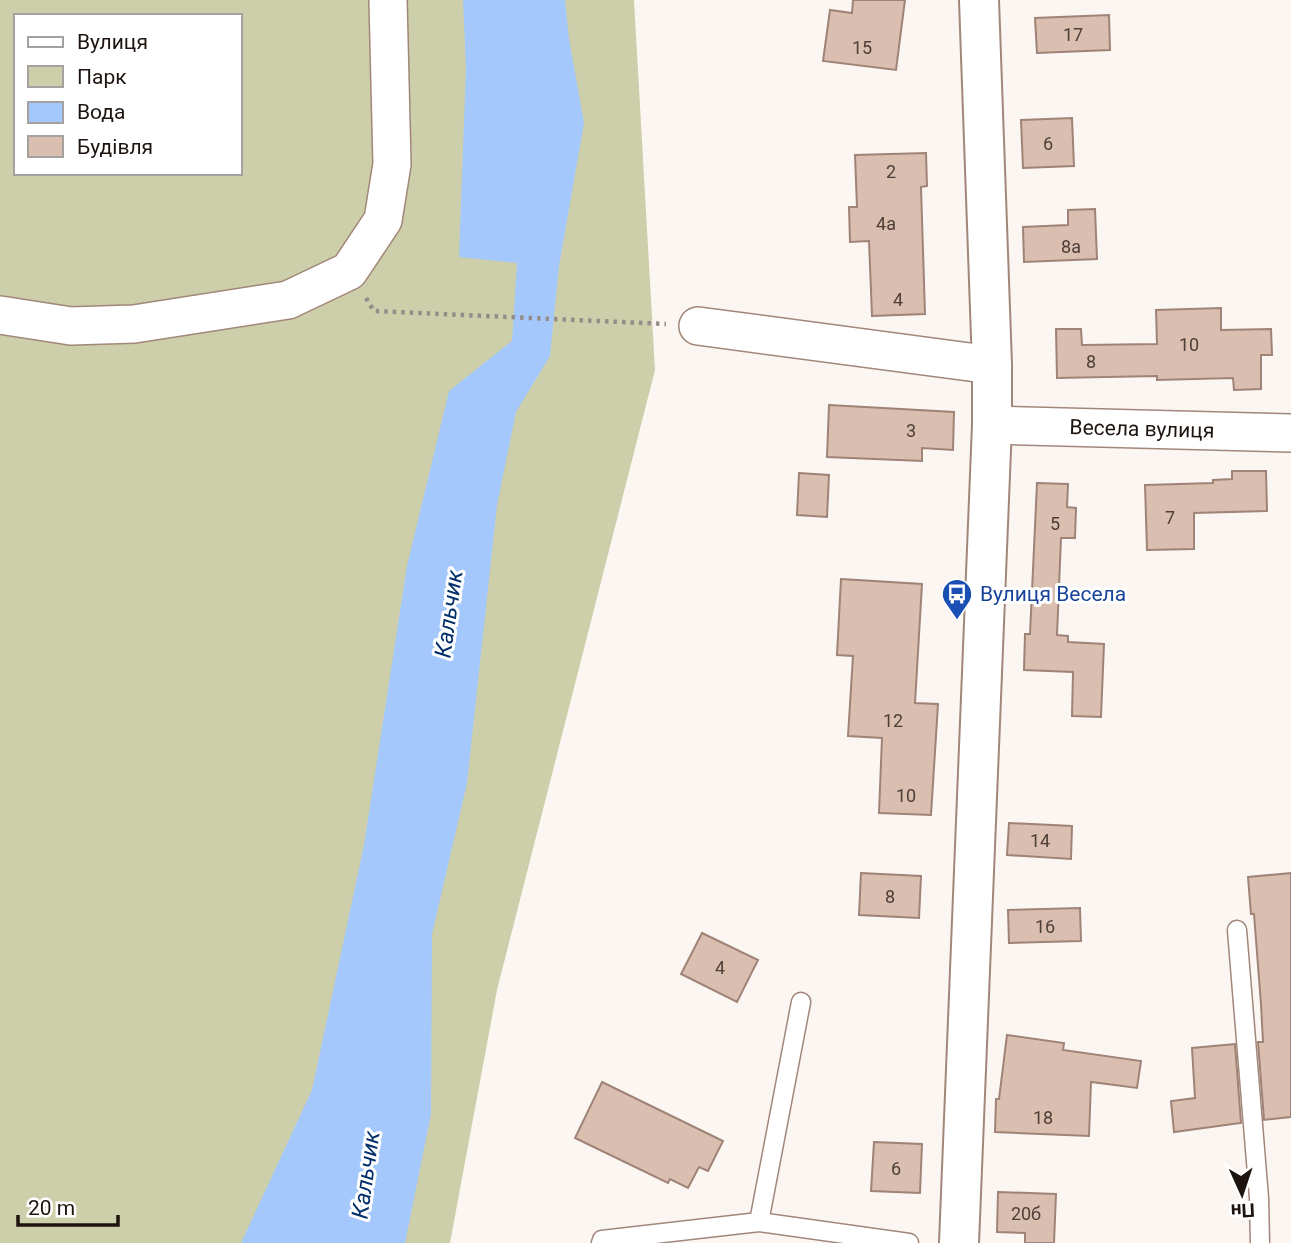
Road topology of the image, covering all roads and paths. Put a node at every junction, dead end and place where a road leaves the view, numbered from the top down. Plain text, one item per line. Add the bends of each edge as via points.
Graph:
1 (388, 0) edge
2 (979, 0) edge
3 (374, 311) dead end
4 (0, 315) edge
5 (698, 326) joint
6 (992, 365) junction
7 (992, 425) junction
8 (1291, 433) edge
9 (1237, 930) dead end
10 (801, 1002) dead end
11 (759, 1222) junction
12 (601, 1243) edge
13 (909, 1243) edge
14 (959, 1243) edge
15 (1260, 1243) edge

1 - 4 street via 392,164 383,219 349,271 288,300 134,324 71,326
2 - 6 street
3 - 5 path
5 - 6 street
6 - 7 street
7 - 8 street, Весела вулиця
7 - 14 street
9 - 15 lane
10 - 11 lane
11 - 12 lane
11 - 13 lane

